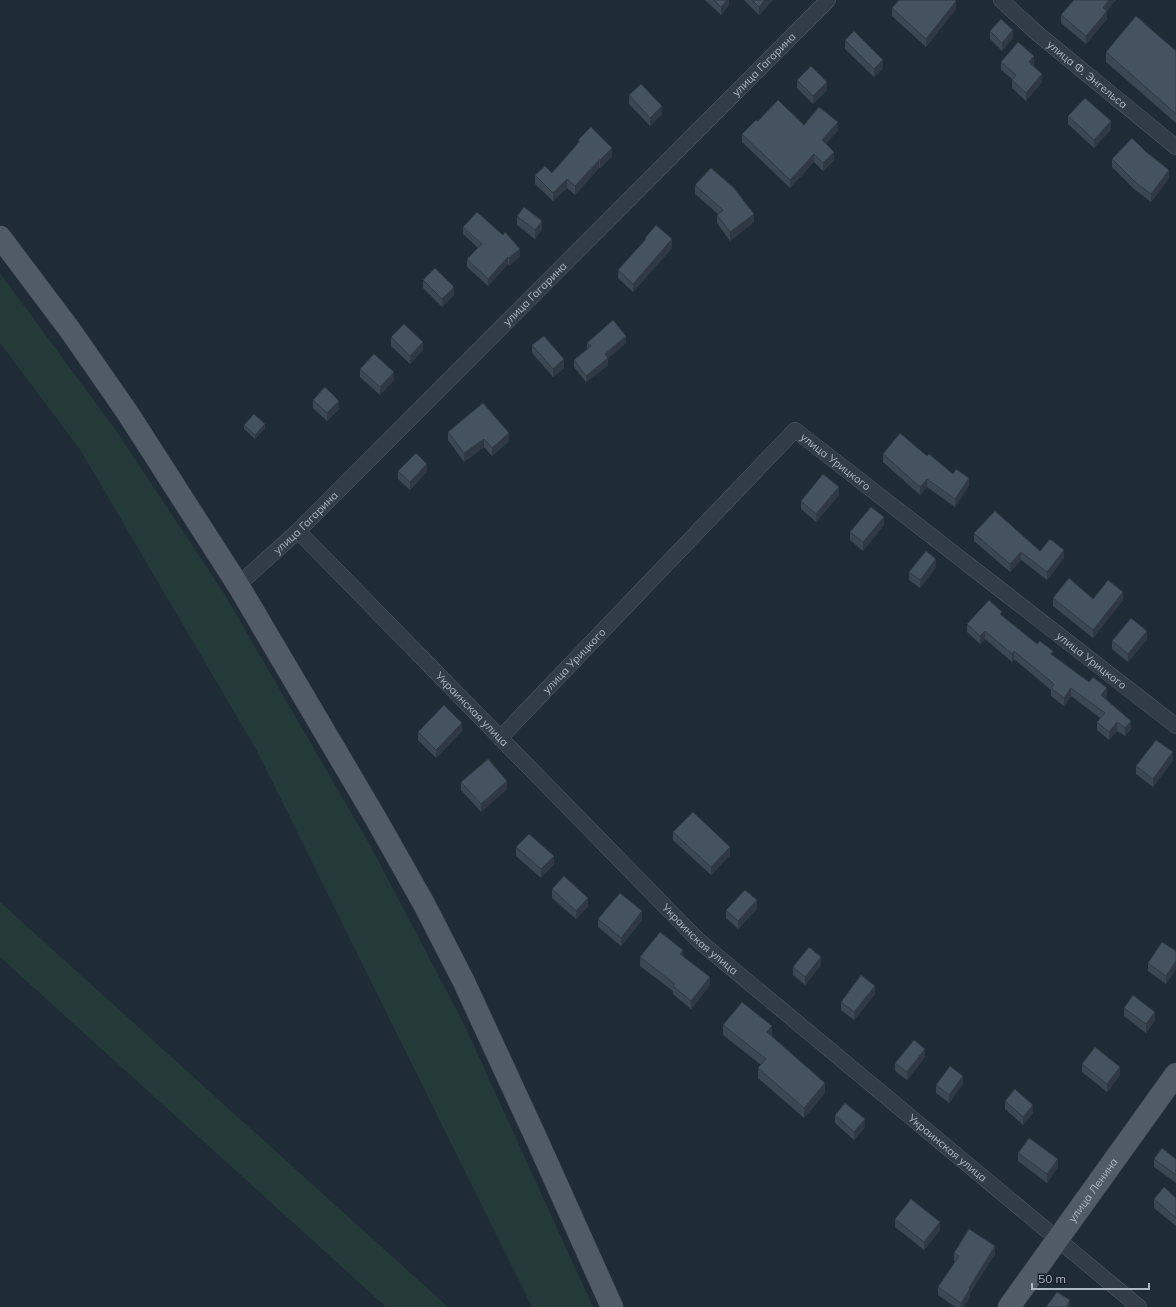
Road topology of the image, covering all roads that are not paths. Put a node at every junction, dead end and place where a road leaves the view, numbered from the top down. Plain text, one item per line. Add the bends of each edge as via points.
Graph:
1 (828, 0) edge
2 (1000, 0) edge
3 (1176, 147) edge
4 (0, 237) edge
5 (298, 531) junction
6 (238, 585) junction
7 (1176, 726) edge
8 (500, 738) junction
9 (1176, 1074) edge
10 (1058, 1238) junction
11 (612, 1307) edge
12 (1009, 1307) edge
13 (1139, 1307) edge

1 - 5 street, улица Гагарина
2 - 3 street, улица Ф. Энгельса
4 - 6 main road via 70,330 127,412
5 - 6 street, улица Гагарина
5 - 8 street, Украинская улица
6 - 11 main road via 424,904 464,982
7 - 8 street, улица Урицкого via 795,430
8 - 10 street, Украинская улица via 699,941
9 - 10 main road, улица Ленина
10 - 12 main road, улица Ленина
10 - 13 street, Украинская улица

